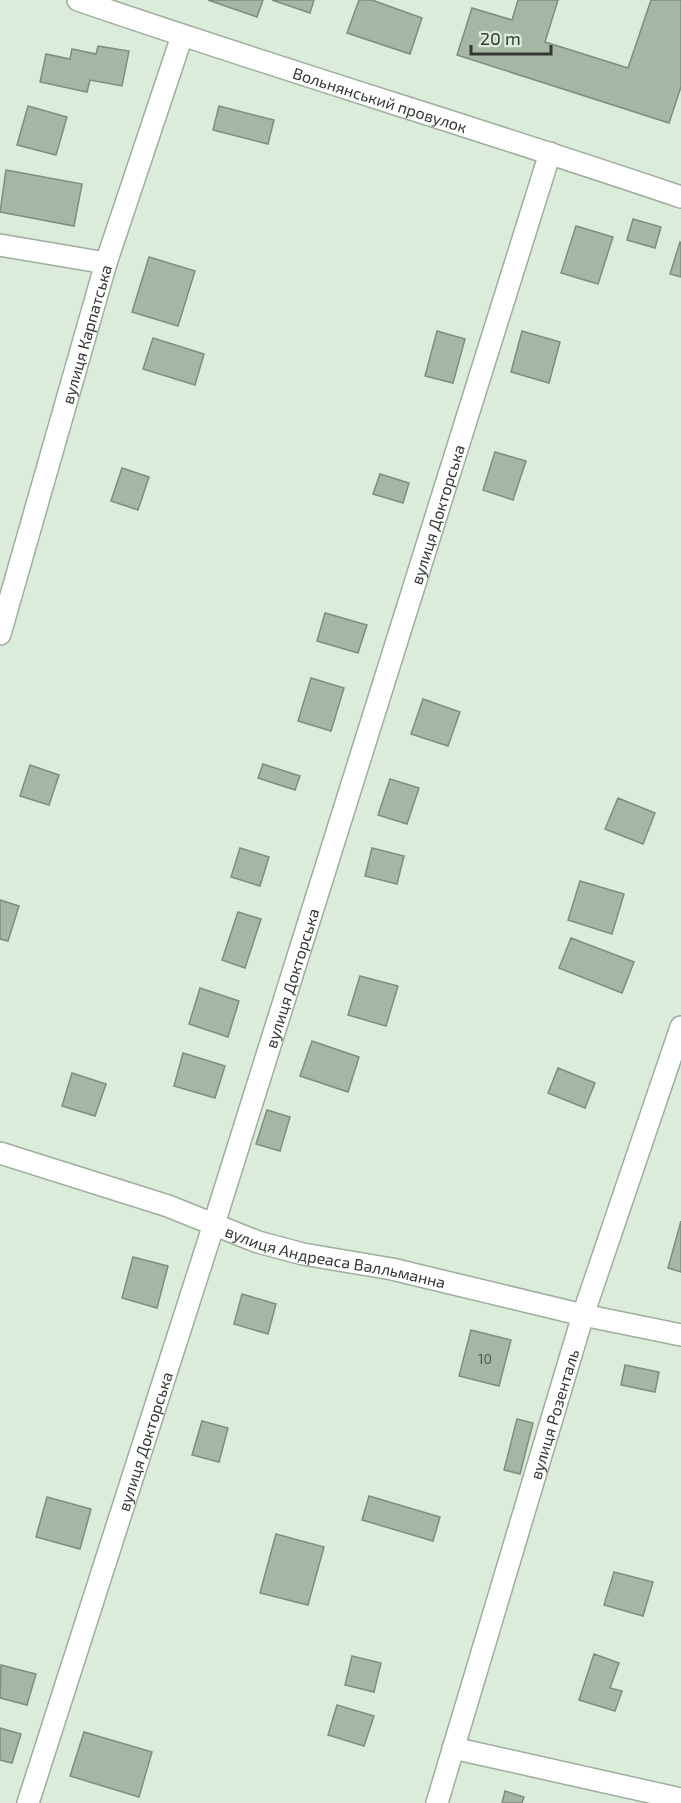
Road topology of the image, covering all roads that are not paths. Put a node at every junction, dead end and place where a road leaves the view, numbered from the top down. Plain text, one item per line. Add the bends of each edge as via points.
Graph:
1 (78, 0) edge
2 (182, 36) junction
3 (550, 153) junction
4 (681, 197) edge
5 (0, 245) edge
6 (106, 263) junction
7 (4, 604) edge
8 (0, 634) edge
9 (681, 1027) edge
10 (0, 1154) edge
11 (214, 1224) junction
12 (583, 1315) junction
13 (681, 1335) edge
14 (453, 1748) junction
15 (681, 1799) edge
16 (28, 1803) edge
17 (436, 1803) edge

1 - 2 street, Вольнянський провулок
2 - 3 street, Вольнянський провулок
2 - 6 street, вулиця Карпатська
3 - 4 street, Вольнянський провулок
3 - 11 street, вулиця Докторська
5 - 6 street
6 - 7 street, вулиця Карпатська
7 - 8 street, вулиця Карпатська
9 - 12 street, вулиця Розенталь
10 - 11 street, вулиця Андреаса Валльманна
11 - 12 street, вулиця Андреаса Валльманна via 258,1242 303,1254 392,1269
11 - 16 street, вулиця Докторська
12 - 13 street, вулиця Андреаса Валльманна
12 - 14 street, вулиця Розенталь
14 - 15 street
14 - 17 street, вулиця Розенталь

